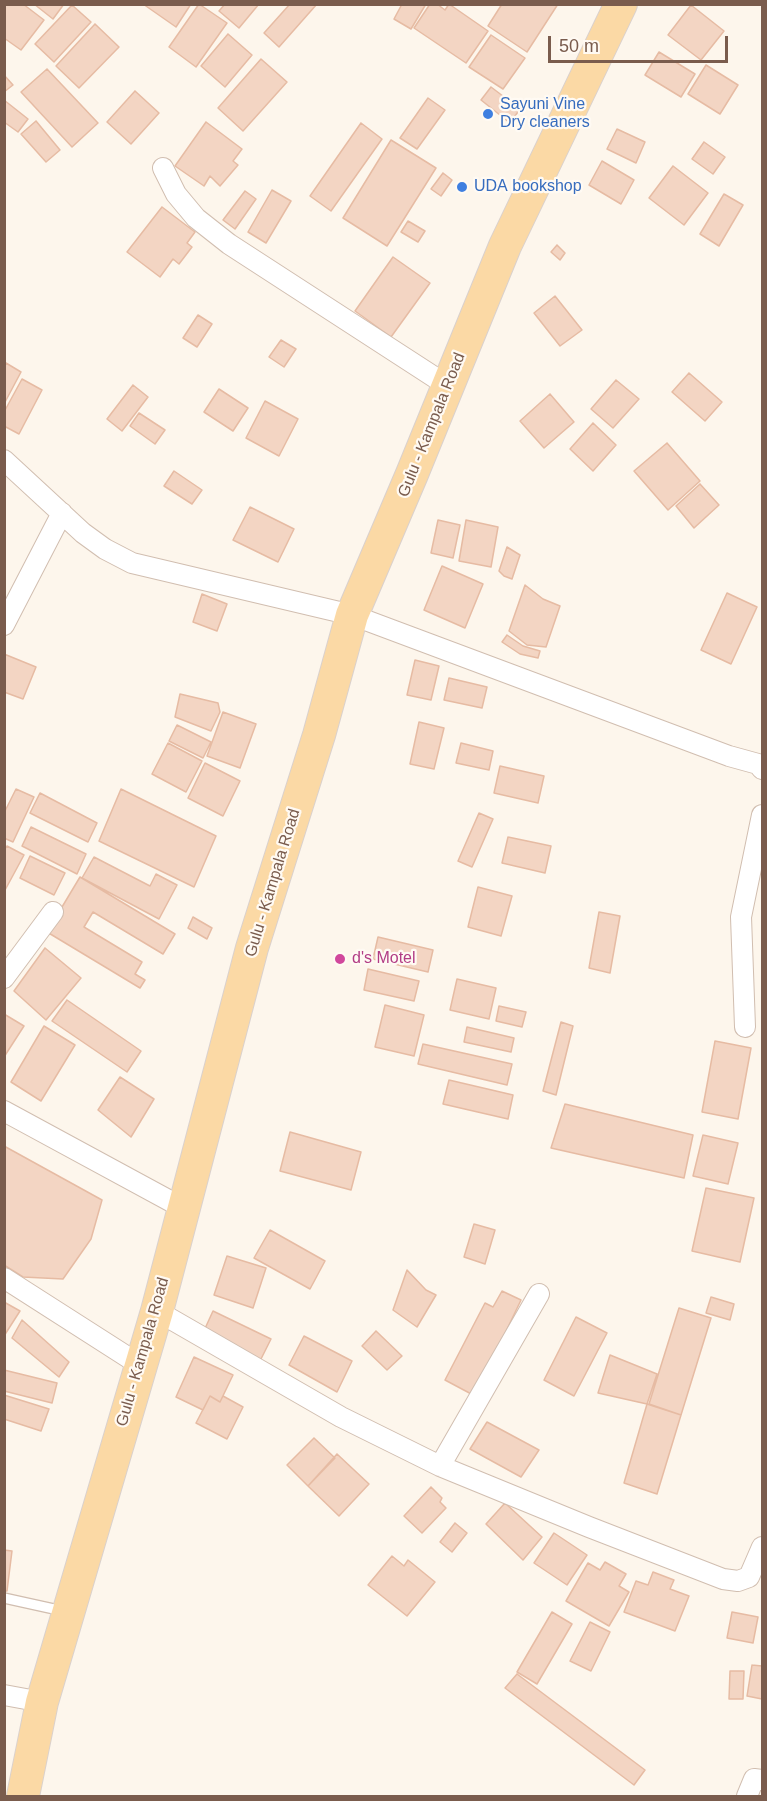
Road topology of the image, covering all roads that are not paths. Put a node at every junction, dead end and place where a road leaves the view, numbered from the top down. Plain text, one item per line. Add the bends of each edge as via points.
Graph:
1 (621, 4) edge
2 (163, 168) dead end
3 (448, 386) junction
4 (4, 460) edge
5 (62, 513) junction
6 (352, 615) junction
7 (4, 625) edge
8 (762, 769) edge
9 (762, 814) edge
10 (53, 912) dead end
11 (4, 978) edge
12 (746, 1027) dead end
13 (4, 1110) edge
14 (183, 1208) junction
15 (4, 1278) edge
16 (539, 1294) dead end
17 (157, 1311) junction
18 (140, 1365) junction
19 (440, 1466) junction
20 (762, 1547) edge
21 (4, 1598) edge
22 (69, 1612) junction
23 (4, 1695) edge
24 (42, 1702) junction
25 (762, 1780) edge
26 (23, 1797) edge
27 (747, 1797) edge

1 - 3 main road, Gulu - Kampala Road via 505,246
2 - 3 street via 176,195 196,218 229,244
3 - 6 main road, Gulu - Kampala Road
4 - 5 street
5 - 6 street via 90,538 132,563
5 - 7 street
6 - 8 street via 758,764
6 - 14 main road, Gulu - Kampala Road via 252,948
9 - 12 street via 741,917
10 - 11 street
13 - 14 street
14 - 17 main road, Gulu - Kampala Road
15 - 18 street
16 - 19 street
17 - 18 main road, Gulu - Kampala Road
17 - 19 street via 341,1417
18 - 22 main road, Gulu - Kampala Road
19 - 20 street via 723,1579 738,1581 749,1577
21 - 22 lane
22 - 24 main road, Gulu - Kampala Road
23 - 24 street
24 - 26 main road, Gulu - Kampala Road
25 - 27 street via 753,1779

